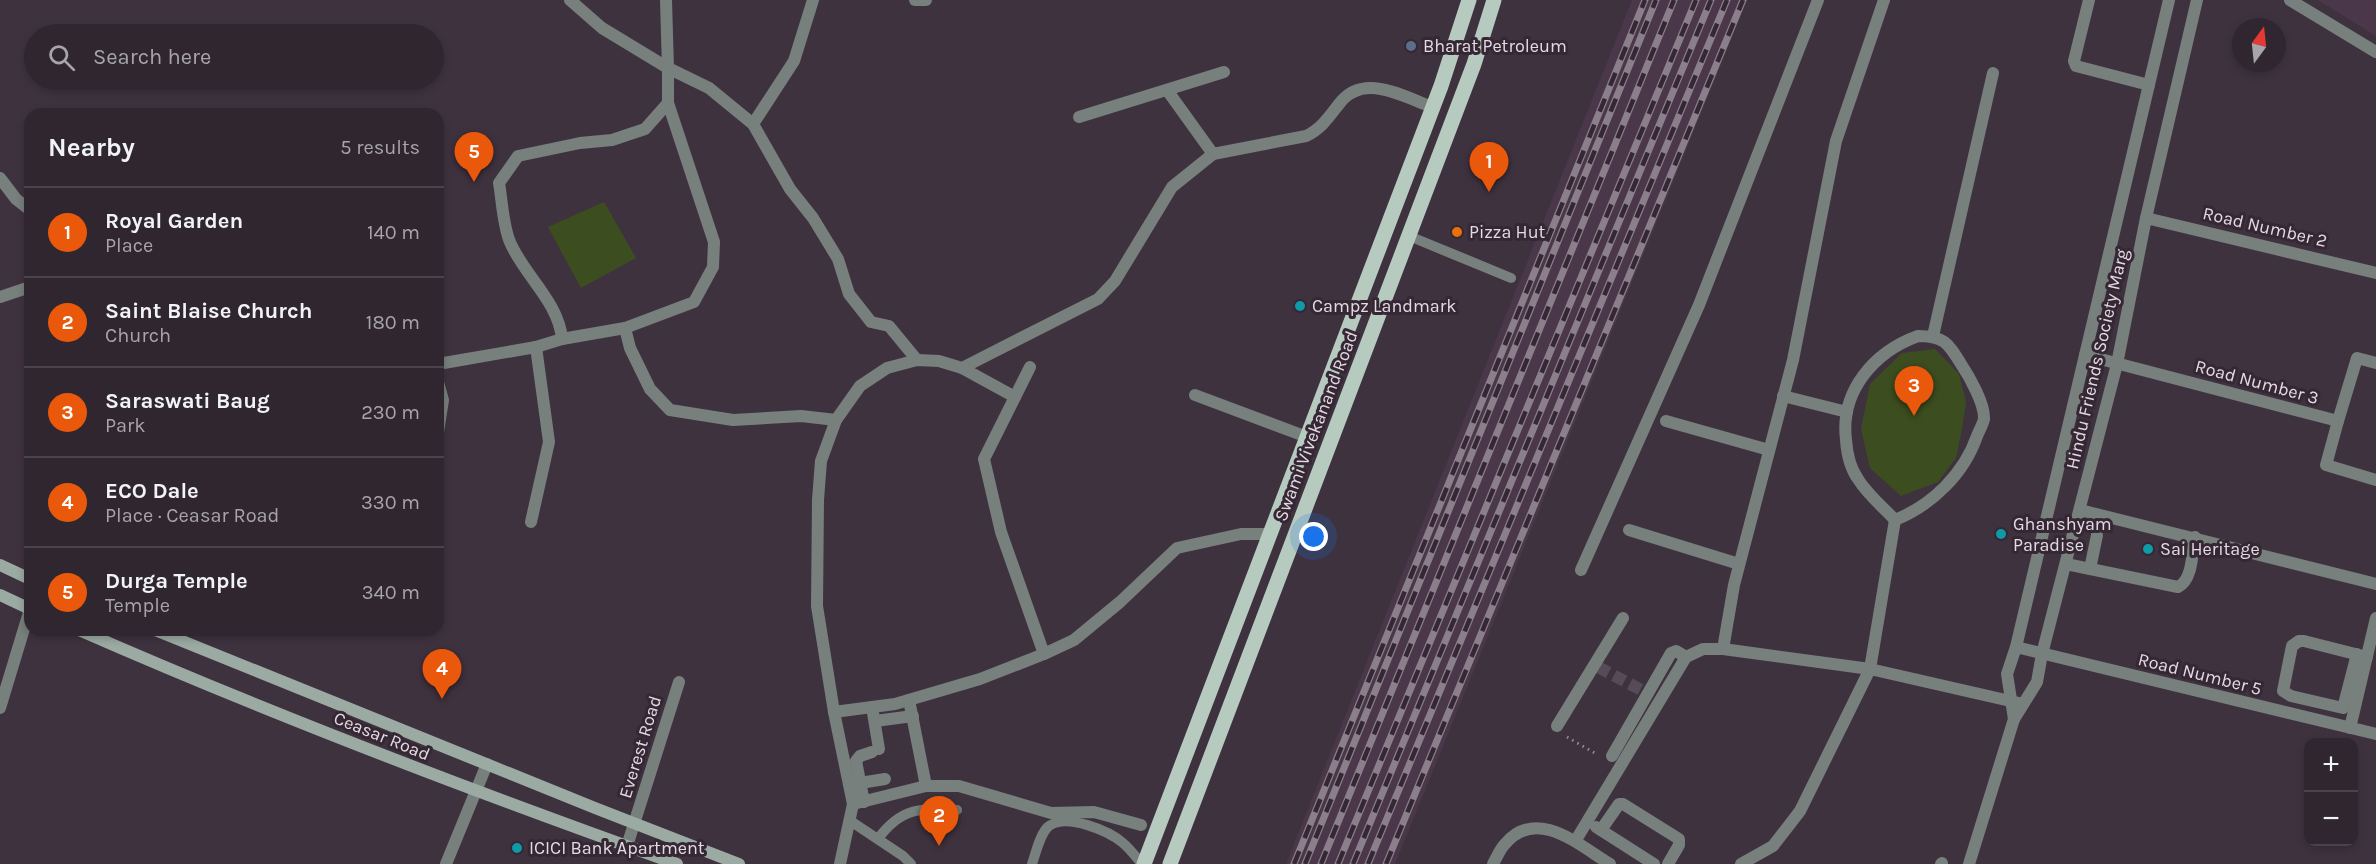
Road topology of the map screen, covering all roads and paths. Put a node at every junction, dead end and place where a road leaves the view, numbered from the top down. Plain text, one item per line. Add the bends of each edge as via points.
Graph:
1 (570, 0) edge
2 (666, 0) edge
3 (813, 0) edge
4 (915, 0) edge
5 (926, 0) edge
6 (1469, 0) edge
7 (1494, 0) edge
8 (1818, 0) edge
9 (1884, 0) edge
10 (2090, 0) edge
11 (2169, 0) edge
12 (2197, 0) edge
13 (2290, 0) edge
14 (2376, 52) edge
15 (668, 68) junction
16 (1224, 72) dead end
17 (1993, 73) dead end
18 (2149, 85) junction
19 (1441, 86) junction
20 (1167, 90) junction
21 (1463, 90) junction
22 (669, 103) junction
23 (1432, 107) junction
24 (1079, 117) dead end
25 (753, 124) junction
26 (1213, 154) junction
27 (0, 178) edge
28 (24, 205) edge
29 (2146, 218) junction
30 (1409, 236) junction
31 (2376, 273) edge
32 (1511, 278) dead end
33 (24, 289) edge
34 (0, 297) edge
35 (625, 328) junction
36 (1933, 336) junction
37 (562, 339) junction
38 (536, 347) junction
39 (2085, 355) junction
40 (917, 360) junction
41 (444, 363) edge
42 (2376, 363) edge
43 (2117, 364) junction
44 (1030, 367) dead end
45 (962, 368) junction
46 (1195, 395) dead end
47 (1783, 396) junction
48 (1015, 397) junction
49 (1847, 412) junction
50 (836, 420) junction
51 (1666, 421) dead end
52 (2338, 422) junction
53 (1307, 437) junction
54 (1769, 450) junction
55 (2376, 480) edge
56 (2080, 510) junction
57 (1895, 520) junction
58 (531, 522) dead end
59 (1629, 530) dead end
60 (1270, 534) junction
61 (2097, 535) dead end
62 (2195, 537) junction
63 (1739, 564) junction
64 (2066, 564) junction
65 (0, 565) edge
66 (2090, 569) junction
67 (1581, 570) dead end
68 (24, 576) edge
69 (2376, 584) edge
70 (0, 595) edge
71 (24, 606) edge
72 (1623, 618) dead end
73 (2376, 618) edge
74 (24, 629) edge
75 (93, 636) edge
76 (170, 636) edge
77 (2016, 647) junction
78 (1723, 649) junction
79 (1044, 654) junction
80 (2042, 654) junction
81 (2362, 655) junction
82 (1686, 657) junction
83 (1870, 669) junction
84 (679, 682) dead end
85 (1647, 694) junction
86 (909, 700) junction
87 (1660, 701) junction
88 (2312, 701) junction
89 (2018, 702) junction
90 (872, 707) junction
91 (0, 708) edge
92 (834, 712) junction
93 (912, 716) junction
94 (2308, 718) junction
95 (875, 721) junction
96 (1557, 726) joint
97 (2350, 728) junction
98 (2376, 735) edge
99 (1612, 756) joint
100 (487, 764) junction
101 (885, 779) dead end
102 (860, 783) junction
103 (926, 786) junction
104 (475, 792) junction
105 (858, 803) junction
106 (957, 810) dead end
107 (849, 820) junction
108 (1587, 821) junction
109 (634, 823) junction
110 (1141, 825) dead end
111 (1158, 828) junction
112 (1601, 830) junction
113 (1180, 836) junction
114 (878, 839) junction
115 (1576, 840) junction
116 (627, 846) junction
117 (731, 862) edge
118 (446, 864) edge
119 (677, 864) edge
120 (840, 864) edge
121 (911, 864) edge
122 (1032, 864) edge
123 (1143, 864) edge
124 (1170, 864) edge
125 (1492, 864) edge
126 (1610, 864) edge
127 (1654, 864) edge
128 (1668, 864) edge
129 (1741, 864) edge
130 (1969, 864) edge

1 - 15 street via 602,27
2 - 15 street
3 - 25 street via 794,61
4 - 5 street
6 - 19 main road, Swami Vivekanand Road
7 - 21 main road, Swami Vivekanand Road
8 - 67 street via 1699,305
9 - 47 street via 1836,141
10 - 18 street via 2076,66
11 - 18 street, Hindu Friends Society Marg
12 - 29 street, Hindu Friends Society Marg
13 - 14 street
15 - 22 street
15 - 25 street via 708,88
16 - 20 street
17 - 36 street
18 - 39 street, Hindu Friends Society Marg
19 - 21 main road
19 - 23 main road, Swami Vivekanand Road
20 - 24 street
20 - 26 street
21 - 30 main road, Swami Vivekanand Road
22 - 35 street via 714,242 713,267 694,302
22 - 37 street via 645,129 612,140 518,156 499,183 510,242 546,297
23 - 26 street via 1380,88 1364,87 1346,95 1317,131 1306,136
23 - 53 main road, Swami Vivekanand Road
25 - 40 street via 790,189 838,260 849,294 871,322 889,326
26 - 45 street via 1173,187 1115,281 1098,299
27 - 28 street
29 - 31 street, Road Number 2
29 - 43 street, Hindu Friends Society Marg
30 - 32 lane
30 - 113 main road, Swami Vivekanand Road
33 - 34 street
35 - 37 street
35 - 50 street via 650,389 670,410 733,420 801,416
36 - 49 street via 1902,342 1878,359 1858,380
36 - 57 street via 1948,343 1974,386 1984,418 1961,469 1923,506
37 - 38 street
38 - 41 street
38 - 58 street via 549,442
39 - 43 street, Road Number 3
39 - 77 street, Hindu Friends Society Marg
40 - 45 street
40 - 50 street via 887,368 860,386
42 - 52 street, Road Number 3 via 2357,358
43 - 52 street, Road Number 3
43 - 56 street, Hindu Friends Society Marg
44 - 48 street
45 - 48 street
46 - 53 street
47 - 49 street
47 - 54 street
48 - 79 street via 984,459 1001,532
49 - 57 street via 1844,429 1848,457 1857,479
50 - 92 street via 821,461 817,571 817,606
51 - 54 street
52 - 55 street via 2326,465
53 - 60 main road, Swami Vivekanand Road
54 - 63 street
56 - 62 street
56 - 64 street, Hindu Friends Society Marg
57 - 83 street
59 - 63 street
60 - 79 street via 1241,534 1176,548 1074,640
60 - 111 main road, Swami Vivekanand Road
61 - 66 street
62 - 66 street via 2186,581 2178,587
62 - 69 street
63 - 78 street
64 - 66 street
64 - 80 street, Hindu Friends Society Marg
65 - 68 main road
70 - 71 main road
72 - 96 street
73 - 81 street
74 - 91 street
75 - 104 main road, Ceasar Road
76 - 100 main road, Ceasar Road
77 - 80 street, Road Number 5
77 - 89 street, Hindu Friends Society Marg via 2007,674
78 - 82 street via 1703,649
78 - 83 street
79 - 86 street via 980,679
80 - 89 street, Hindu Friends Society Marg via 2037,682
80 - 94 street, Road Number 5
81 - 88 street via 2343,708
81 - 88 street via 2304,641 2295,643 2283,691
81 - 97 street
82 - 85 street via 1672,652
82 - 87 street
83 - 89 street
83 - 129 street via 1800,811 1773,846
84 - 109 street, Everest Road
85 - 87 street
85 - 99 street
86 - 90 street
86 - 93 street
87 - 108 street
88 - 94 street
89 - 130 street, Hindu Friends Society Marg
90 - 92 street
90 - 95 street
92 - 105 street
93 - 95 street
93 - 103 street
94 - 97 street, Road Number 5
95 - 102 street via 876,750 857,757 856,761
96 - 99 path via 1557,732 1605,759
97 - 98 street, Road Number 5
100 - 104 street
100 - 109 main road, Ceasar Road
101 - 102 street
102 - 105 street
103 - 105 street
103 - 110 street via 959,786 1051,813 1094,812
104 - 116 main road, Ceasar Road
104 - 118 street
105 - 107 street
106 - 114 lane via 910,811 896,818
107 - 114 lane
107 - 120 street
108 - 112 street
108 - 115 street
109 - 116 street, Everest Road
109 - 117 main road, Ceasar Road
111 - 113 main road
111 - 123 main road, Swami Vivekanand Road
112 - 127 street
112 - 128 street via 1619,804 1623,804 1678,839 1679,845
113 - 124 main road, Swami Vivekanand Road
114 - 121 lane
115 - 125 street via 1553,830 1524,829 1506,843
115 - 126 street
116 - 119 main road, Ceasar Road
122 - 123 lane via 1045,830 1067,821 1112,835

